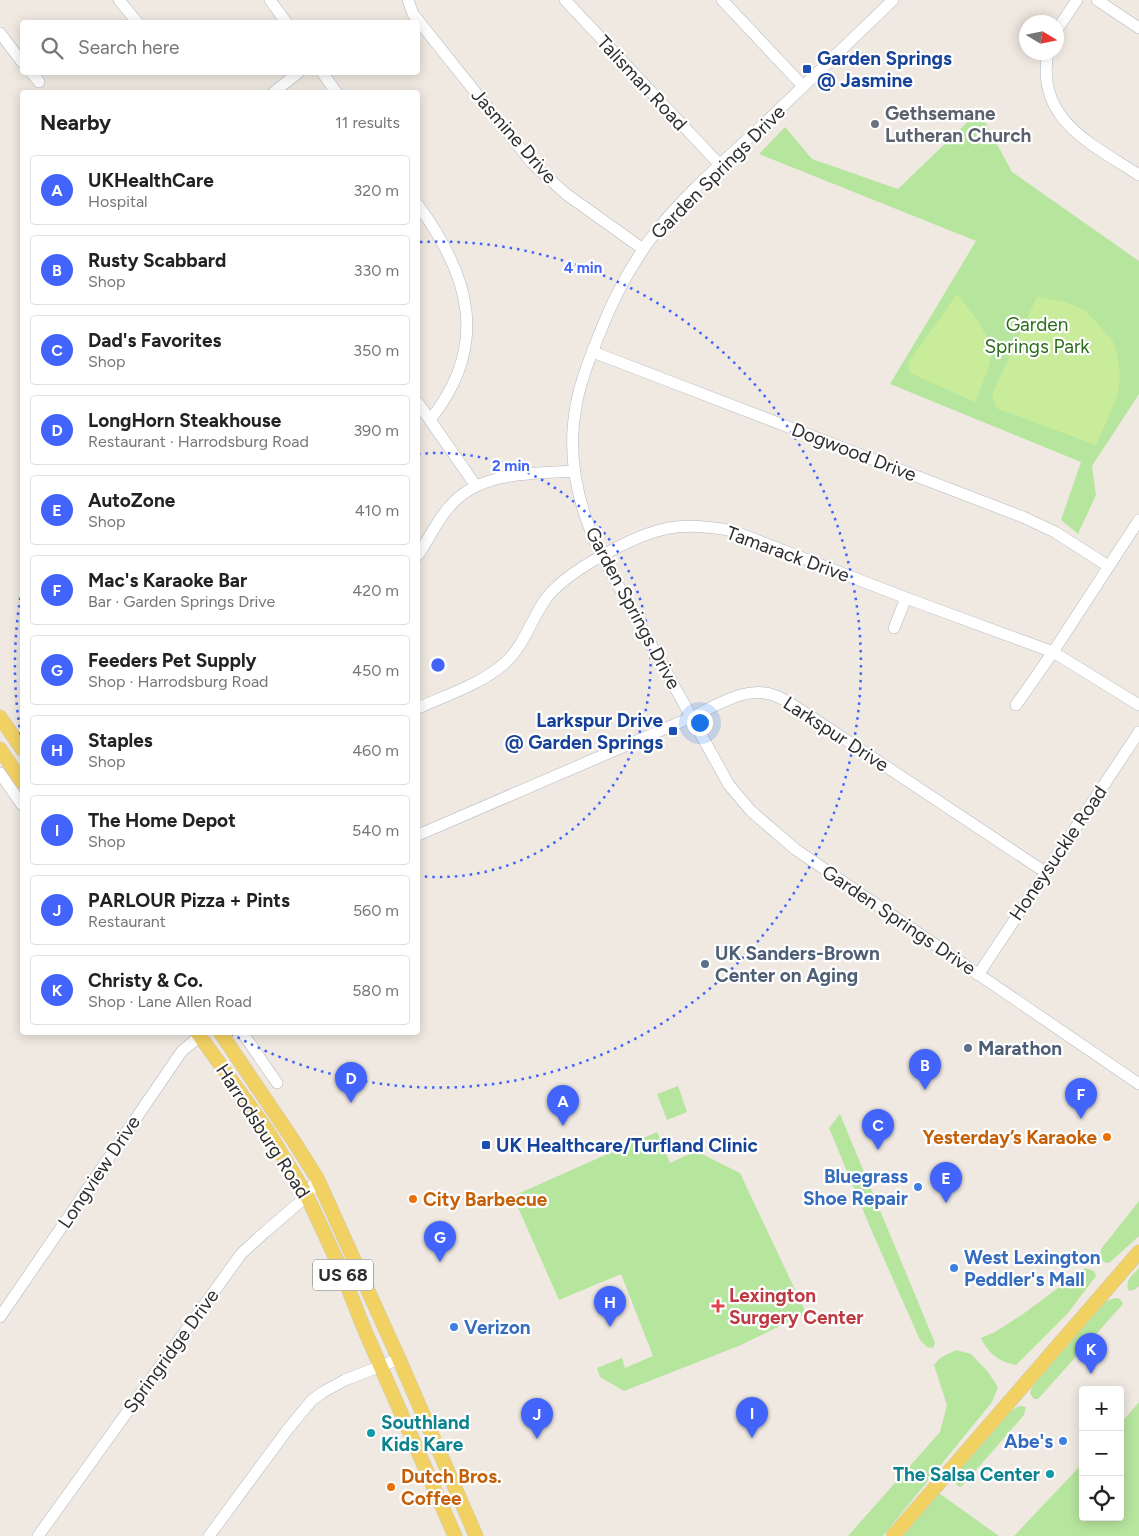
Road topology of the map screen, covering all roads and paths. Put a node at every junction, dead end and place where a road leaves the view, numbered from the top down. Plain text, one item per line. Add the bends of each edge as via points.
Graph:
1 (119, 0) edge
2 (270, 0) edge
3 (408, 0) edge
4 (565, 0) edge
5 (722, 0) edge
6 (1077, 0) edge
7 (1097, 0) edge
8 (885, 3) edge
9 (1064, 19) edge
10 (135, 20) edge
11 (285, 20) edge
12 (418, 20) edge
13 (420, 23) edge
14 (1139, 28) edge
15 (0, 33) edge
16 (20, 59) edge
17 (1047, 60) edge
18 (33, 75) edge
19 (294, 75) edge
20 (324, 75) edge
21 (39, 82) dead end
22 (803, 86) junction
23 (276, 90) edge
24 (335, 90) edge
25 (720, 165) junction
26 (1139, 175) edge
27 (420, 208) edge
28 (643, 249) junction
29 (593, 352) junction
30 (420, 406) edge
31 (430, 420) junction
32 (574, 471) junction
33 (476, 486) junction
34 (1139, 520) edge
35 (420, 552) edge
36 (602, 556) junction
37 (1108, 566) junction
38 (906, 598) junction
39 (894, 628) dead end
40 (1053, 652) junction
41 (1016, 705) dead end
42 (1139, 705) edge
43 (420, 707) edge
44 (0, 716) edge
45 (692, 718) junction
46 (1139, 732) edge
47 (20, 746) edge
48 (0, 749) edge
49 (10, 774) edge
50 (20, 800) edge
51 (420, 834) edge
52 (1045, 872) junction
53 (978, 975) junction
54 (199, 1035) edge
55 (201, 1035) edge
56 (222, 1035) edge
57 (244, 1035) edge
58 (277, 1083) dead end
59 (1139, 1084) edge
60 (317, 1178) junction
61 (307, 1196) junction
62 (1139, 1252) edge
63 (0, 1316) edge
64 (399, 1359) junction
65 (381, 1367) junction
66 (38, 1536) edge
67 (209, 1536) edge
68 (455, 1536) edge
69 (476, 1536) edge
70 (893, 1536) edge

1 - 10 street
2 - 11 street
3 - 12 street, Jasmine Drive
4 - 25 street, Talisman Road
5 - 22 street
6 - 9 street
7 - 14 street
8 - 22 street, Garden Springs Drive
13 - 28 street, Jasmine Drive via 532,163 566,194
15 - 16 street
17 - 26 street via 1050,96 1061,118 1090,143
18 - 21 street
19 - 23 street
20 - 24 street
22 - 25 street, Garden Springs Drive
25 - 28 street, Garden Springs Drive via 671,214
27 - 31 street via 444,245 460,286 468,324 460,368 444,402
28 - 29 street, Garden Springs Drive via 618,289
29 - 32 street, Garden Springs Drive via 575,409
29 - 37 street, Dogwood Drive via 1023,517 1049,529
30 - 31 street
31 - 33 street
32 - 33 street via 517,476
32 - 36 street, Garden Springs Drive via 586,520
33 - 35 street via 450,506
34 - 37 street
36 - 38 street, Tamarack Drive via 655,531 671,527 714,527 751,537
36 - 43 street, Tamarack Drive via 568,577 549,594 515,652 496,670
36 - 45 street, Garden Springs Drive
37 - 40 street
38 - 39 street
38 - 40 street, Tamarack Drive
40 - 41 street
40 - 42 street, Tamarack Drive
44 - 47 main road
45 - 51 street, Larkspur Drive
45 - 52 street, Larkspur Drive via 749,692 775,695
45 - 53 street, Garden Springs Drive via 729,785 750,811 803,855
46 - 52 street, Honeysuckle Road
48 - 49 main road
49 - 50 street
52 - 53 street, Honeysuckle Road
53 - 59 street, Garden Springs Drive
54 - 63 street, Longview Drive via 182,1051
55 - 61 main road, Harrodsburg Road / US 68
56 - 60 main road, Harrodsburg Road / US 68
57 - 58 street
60 - 61 street, Springridge Drive
60 - 64 main road, Harrodsburg Road / US 68
61 - 65 main road, Harrodsburg Road / US 68
61 - 66 street, Springridge Drive via 241,1254
62 - 70 main road
64 - 65 street
64 - 69 main road, Harrodsburg Road / US 68
65 - 67 street via 345,1380 312,1400
65 - 68 main road, Harrodsburg Road / US 68

